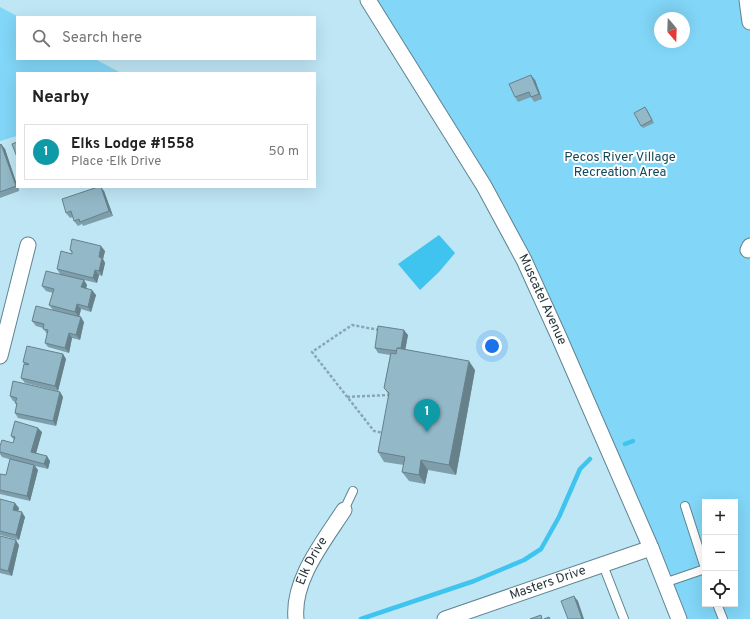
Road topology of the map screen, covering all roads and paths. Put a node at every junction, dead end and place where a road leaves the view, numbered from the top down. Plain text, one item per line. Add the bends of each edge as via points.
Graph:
1 (368, 0) edge
2 (747, 0) edge
3 (750, 22) edge
4 (28, 245) dead end
5 (378, 330) edge
6 (0, 356) edge
7 (388, 395) edge
8 (347, 397) junction
9 (386, 433) edge
10 (353, 491) dead end
11 (685, 506) dead end
12 (344, 510) joint
13 (651, 548) junction
14 (702, 560) edge
15 (604, 564) junction
16 (702, 570) edge
17 (664, 583) junction
18 (718, 607) edge
19 (466, 616) edge
20 (296, 619) edge
21 (445, 619) edge
22 (624, 619) edge
23 (679, 619) edge
24 (723, 619) edge

1 - 13 street, Muscatel Avenue via 484,186 510,234 559,337
2 - 3 street
4 - 6 street
5 - 8 path via 352,325 312,352
7 - 8 path
8 - 9 path via 374,431
10 - 12 lane
11 - 14 lane
12 - 20 street, Elk Drive via 308,566 295,606
13 - 15 street, Masters Drive
13 - 17 street, Muscatel Avenue
15 - 19 street, Masters Drive
15 - 22 lane
16 - 17 lane
17 - 23 street, Muscatel Avenue
18 - 24 lane
19 - 21 street, Masters Drive

